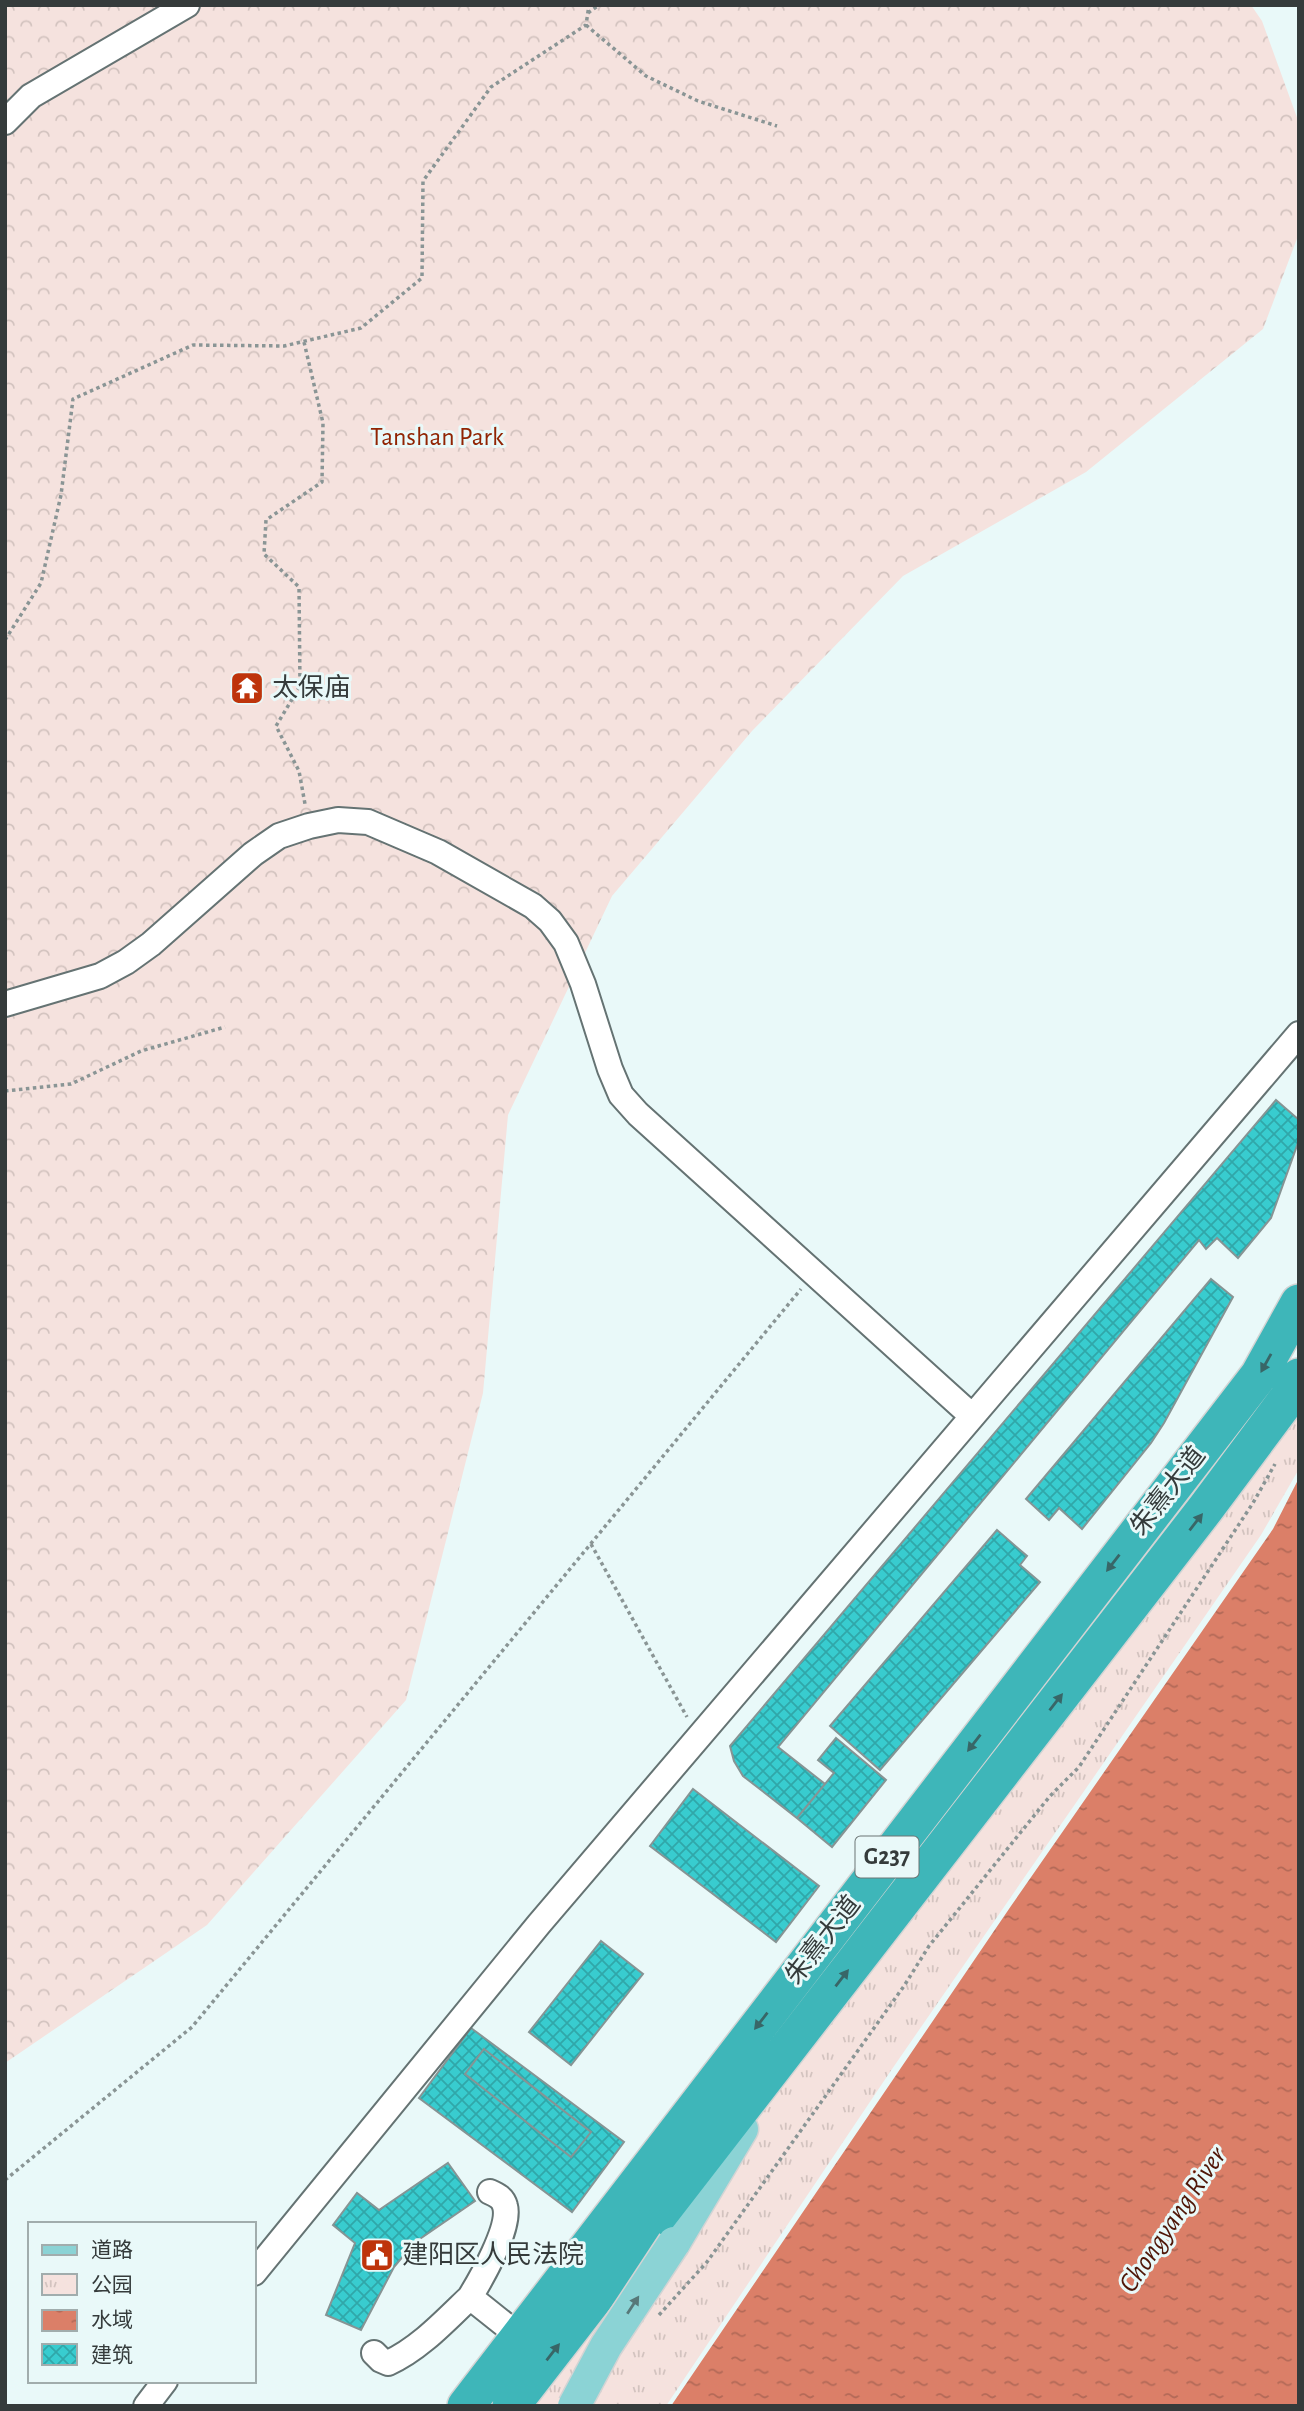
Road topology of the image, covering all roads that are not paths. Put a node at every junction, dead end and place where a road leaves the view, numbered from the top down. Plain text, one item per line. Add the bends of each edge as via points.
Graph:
1 (187, 5) edge
2 (5, 122) edge
3 (5, 1004) edge
4 (1299, 1034) edge
5 (1299, 1303) edge
6 (1299, 1377) edge
7 (972, 1416) junction
8 (797, 2037) junction
9 (490, 2192) dead end
10 (256, 2271) edge
11 (471, 2297) junction
12 (519, 2336) junction
13 (374, 2353) dead end
14 (163, 2383) edge
15 (146, 2406) edge
16 (466, 2406) edge
17 (511, 2406) edge
18 (574, 2406) edge

1 - 2 street via 31,96
3 - 7 street via 100,976 126,962 279,836 338,820 368,822 438,852 533,906 550,921 566,943 583,984 621,1095
4 - 7 street
5 -> 12 highway, 朱熹大道 / G237 via 1259,1375
8 -> 6 highway, 朱熹大道 / G237 via 1206,1508
7 - 10 street via 539,1924
17 -> 8 highway, 朱熹大道 / G237
18 -> 8 main road, bridge via 606,2346 674,2243
9 - 11 street via 499,2196 506,2213
11 - 12 street
11 - 13 street via 399,2358 388,2363
12 - 16 highway, 朱熹大道 / G237
14 - 15 street

